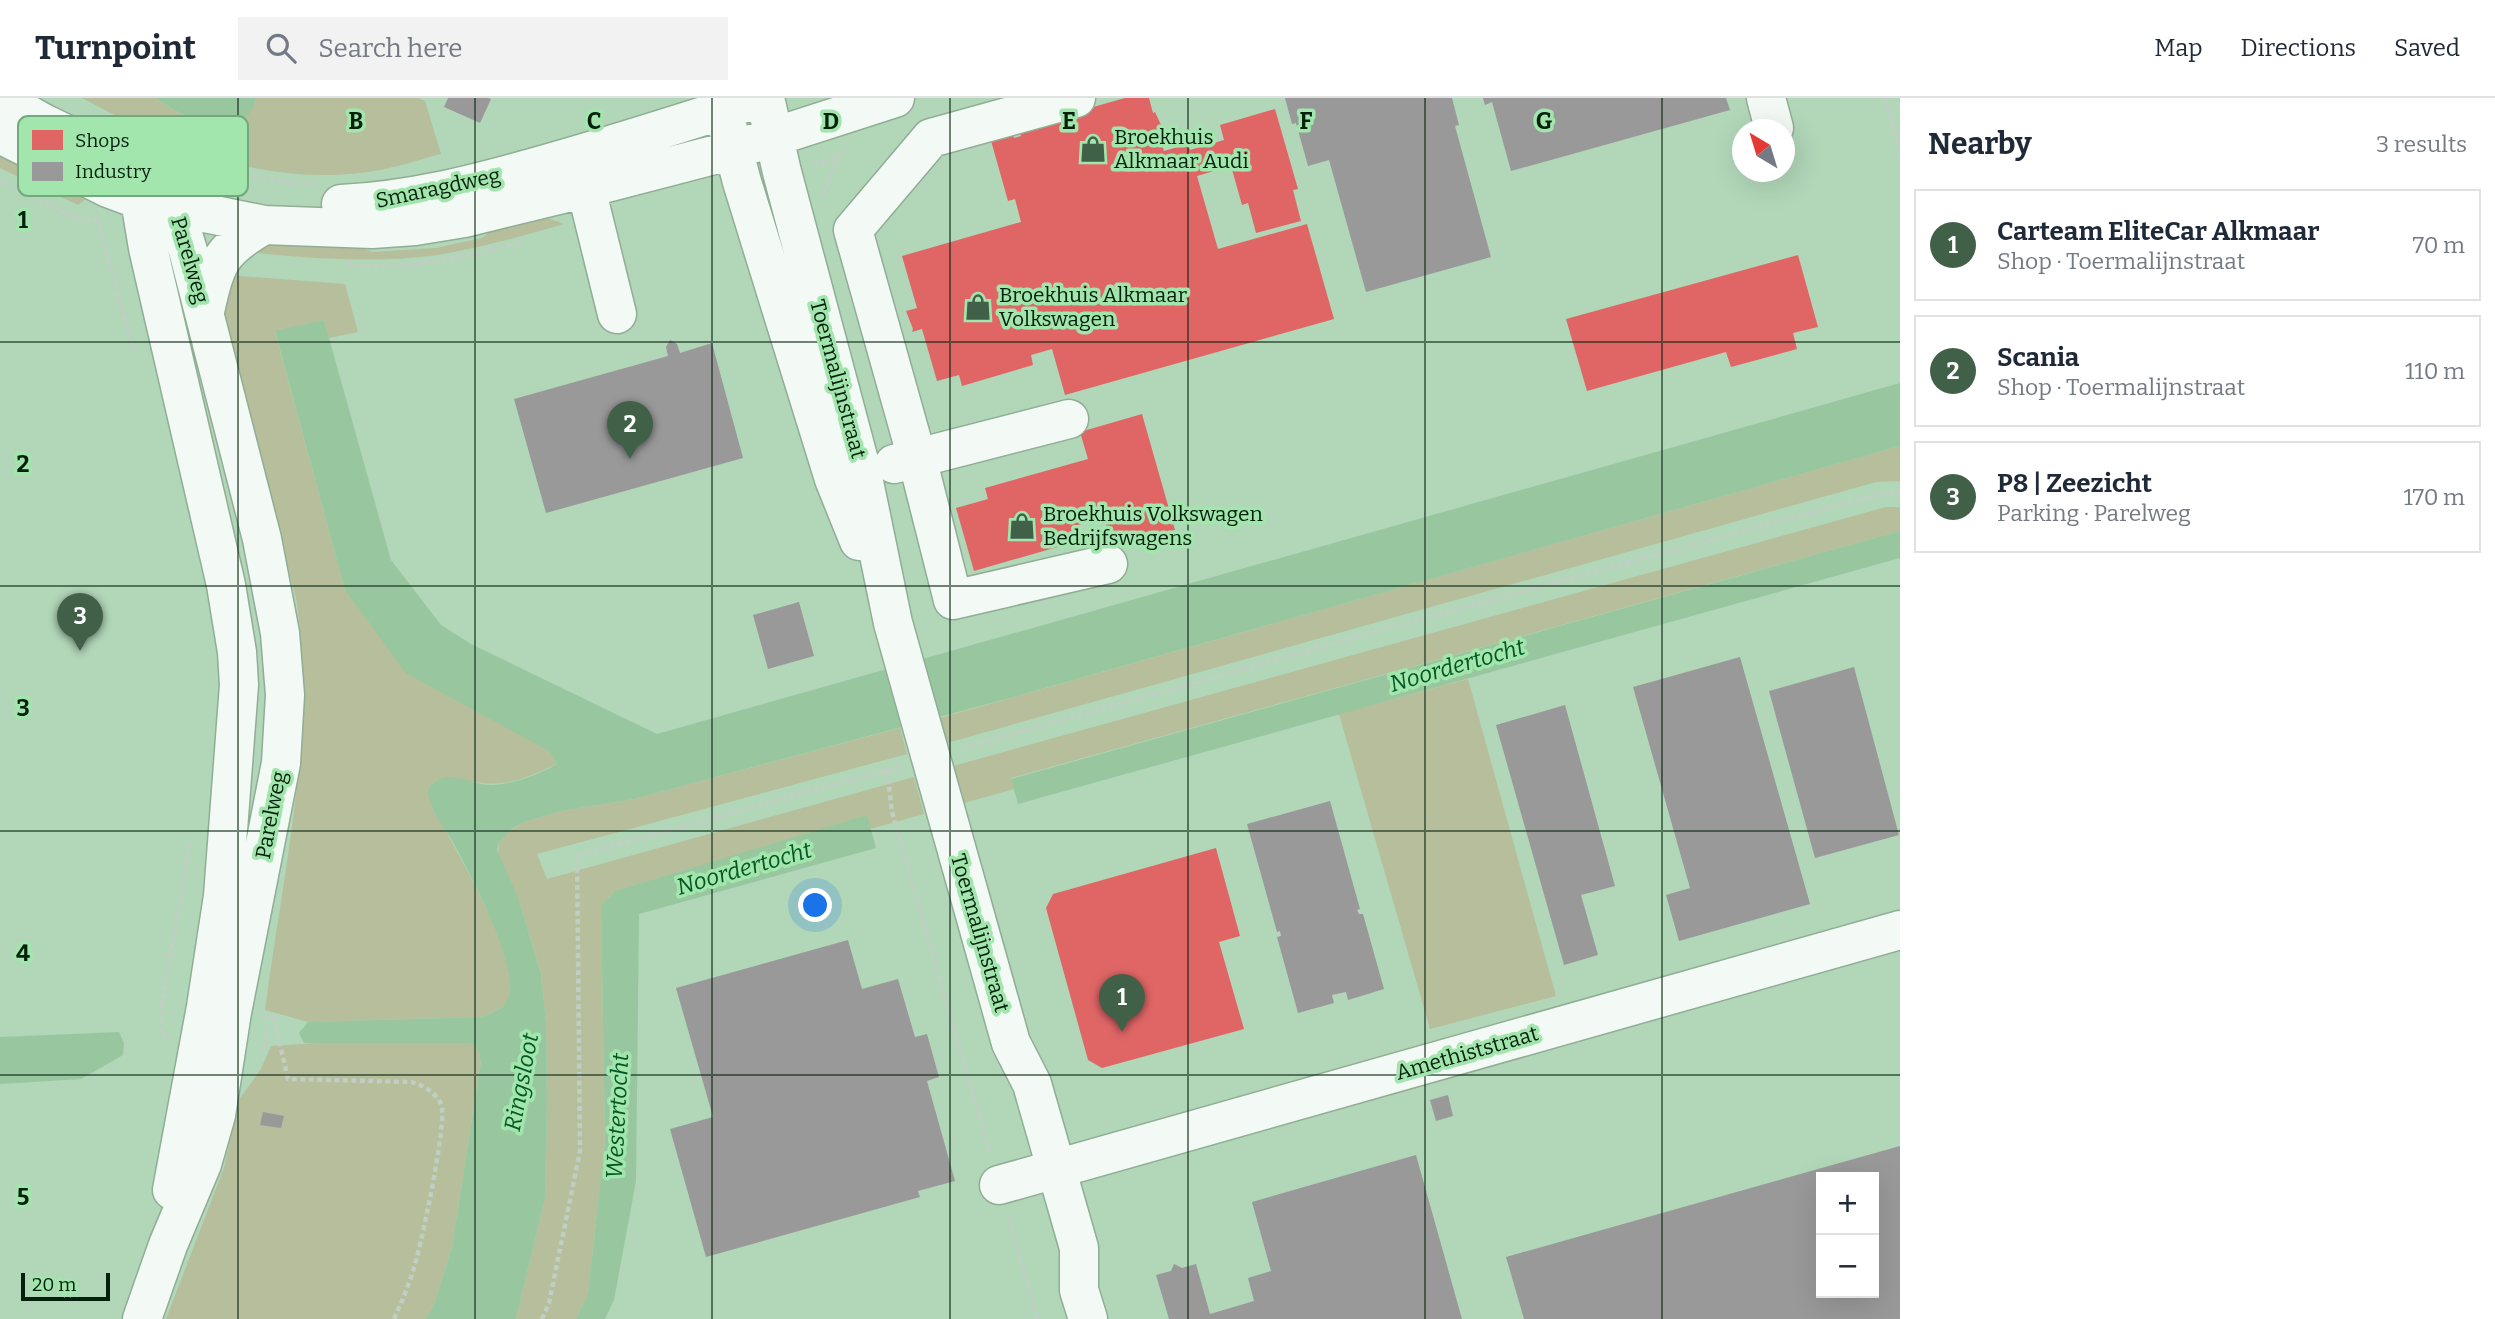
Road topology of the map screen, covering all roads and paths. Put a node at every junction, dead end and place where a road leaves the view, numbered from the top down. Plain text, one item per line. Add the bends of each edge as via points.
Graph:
1 (762, 98) edge
2 (895, 98) edge
3 (1076, 98) edge
4 (1885, 98) edge
5 (0, 99) edge
6 (723, 104) edge
7 (31, 116) edge
8 (0, 134) edge
9 (775, 137) junction
10 (18, 143) edge
11 (733, 150) junction
12 (1900, 152) edge
13 (582, 171) junction
14 (248, 174) edge
15 (0, 181) edge
16 (324, 184) dead end
17 (18, 190) edge
18 (30, 196) edge
19 (130, 196) edge
20 (132, 196) edge
21 (171, 196) edge
22 (241, 196) edge
23 (136, 199) junction
24 (264, 225) junction
25 (205, 311) junction
26 (617, 314) dead end
27 (135, 353) dead end
28 (1069, 419) dead end
29 (917, 458) junction
30 (848, 475) junction
31 (1900, 493) edge
32 (1108, 564) dead end
33 (929, 750) junction
34 (887, 769) junction
35 (192, 833) dead end
36 (1900, 930) edge
37 (164, 990) dead end
38 (261, 1017) dead end
39 (1029, 1176) junction
40 (168, 1245) junction
41 (1084, 1304) edge
42 (142, 1319) edge
43 (394, 1319) edge
44 (542, 1319) edge
45 (1037, 1319) edge

1 - 6 street, Smaragdweg
1 - 9 street, Toermalijnstraat
2 - 9 street, Smaragdweg
3 - 29 street via 930,138 853,230
4 - 12 path
5 - 7 street, Smaragdweg
6 - 11 street, Toermalijnstraat
6 - 13 street, Smaragdweg
8 - 10 street, Smaragdweg
9 - 11 street, Smaragdweg
9 - 30 street, Toermalijnstraat
11 - 13 street, Smaragdweg
11 - 30 street, Toermalijnstraat
13 - 22 street, Smaragdweg via 377,203 298,206
13 - 24 street, Smaragdweg via 464,218 372,229
13 - 26 street
14 - 16 path
15 - 17 path
18 - 23 path via 75,218
19 - 23 street, Smaragdweg
20 - 23 street, Smaragdweg
21 - 23 street, Smaragdweg
23 - 24 street, Smaragdweg
23 - 25 street, Parelweg
23 - 27 path
23 - 40 street, Parelweg via 226,585 239,685 223,896 172,1190
24 - 25 street via 237,240 222,257
25 - 40 street, Parelweg via 271,578 285,695 281,763 216,1115 202,1164
28 - 29 street
29 - 30 street
29 - 32 street via 953,600
30 - 33 street, Toermalijnstraat
31 - 33 path via 1875,495
33 - 34 path
33 - 39 street, Toermalijnstraat via 1011,1042 1010,1094
34 - 39 path via 892,812
34 - 44 path via 577,856 580,1151
35 - 37 path
36 - 39 street, Amethiststraat
38 - 43 path via 274,1018 288,1079 412,1082 426,1087 442,1106 442,1139 417,1260
39 - 41 street, Toermalijnstraat via 1055,1253
39 - 45 path
40 - 42 street, Parelweg

